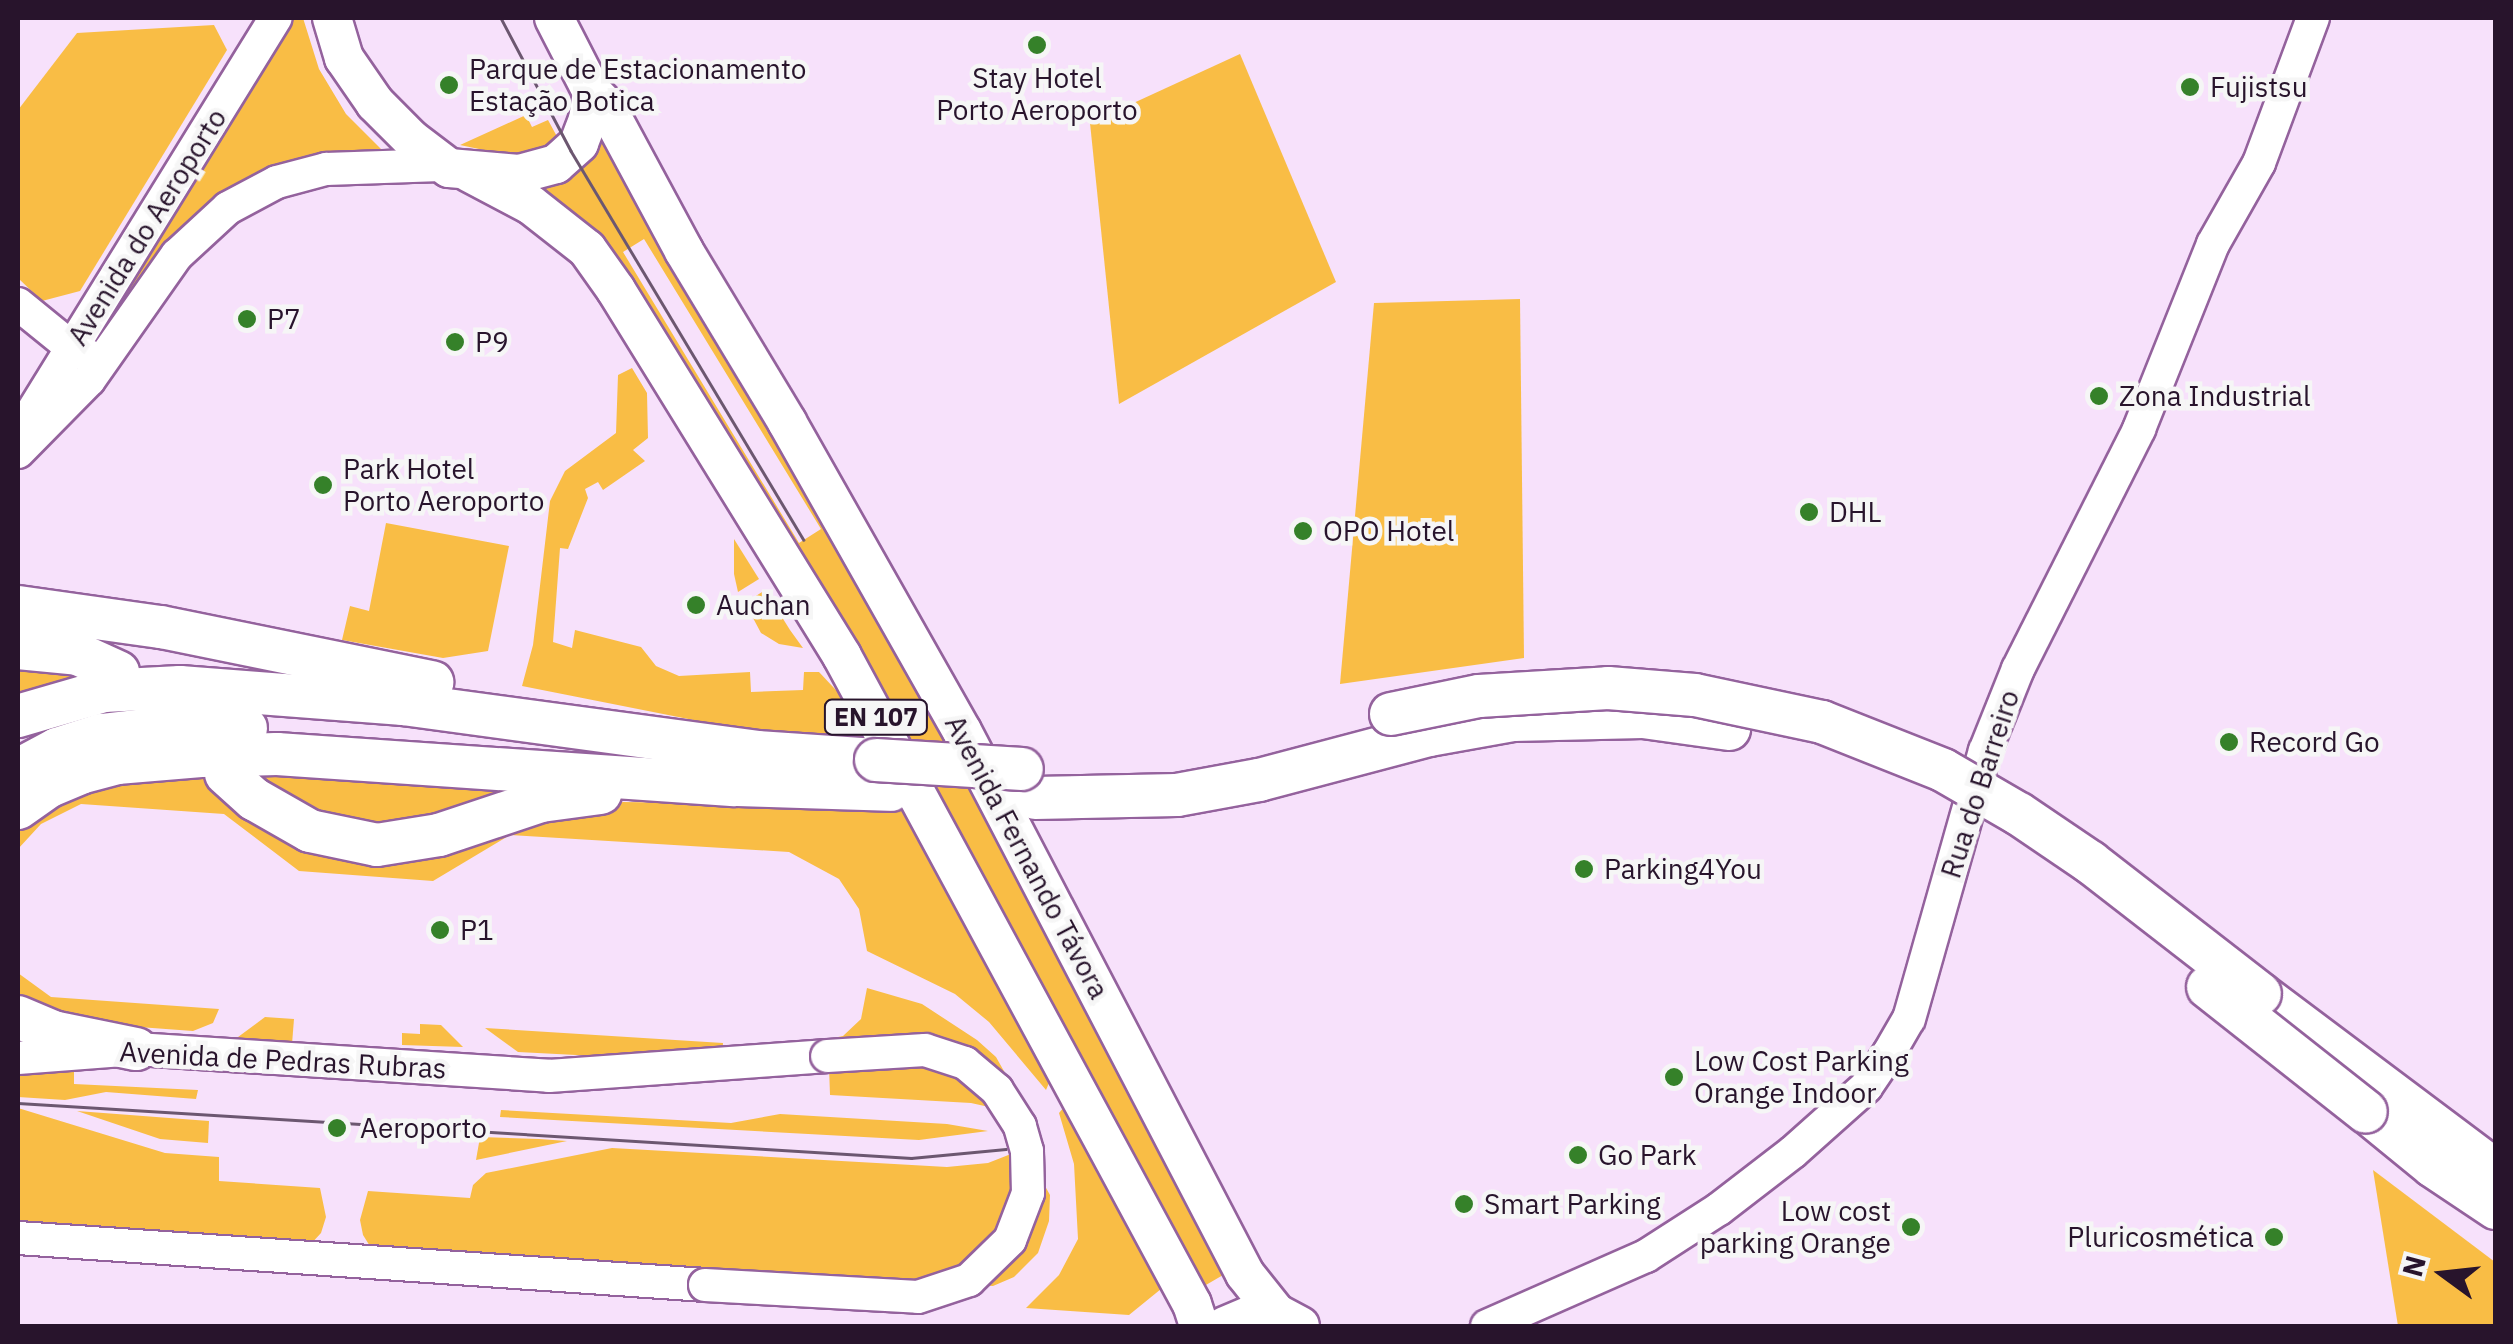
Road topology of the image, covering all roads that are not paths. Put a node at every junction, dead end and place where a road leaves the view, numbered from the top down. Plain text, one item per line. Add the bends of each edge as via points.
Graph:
1 (276, 18) edge
2 (332, 18) edge
3 (554, 18) edge
4 (2313, 18) edge
5 (592, 92) junction
6 (456, 169) junction
7 (18, 304) edge
8 (71, 347) junction
9 (103, 362) junction
10 (18, 436) edge
11 (18, 452) edge
12 (18, 607) edge
13 (66, 616) junction
14 (18, 620) edge
15 (18, 648) edge
16 (118, 672) dead end
17 (18, 716) edge
18 (706, 744) junction
19 (18, 770) edge
20 (226, 774) dead end
21 (884, 775) junction
22 (1028, 783) junction
23 (735, 785) junction
24 (18, 808) edge
25 (18, 1017) edge
26 (136, 1049) junction
27 (18, 1058) edge
28 (2496, 1170) edge
29 (2496, 1208) edge
30 (18, 1238) edge
31 (1288, 1320) edge
32 (1199, 1326) edge
33 (1225, 1326) edge
34 (1487, 1326) edge

1 - 8 main road, Avenida do Aeroporto
2 - 6 main road, EN 107 via 344,58 375,103
3 - 5 main road, Avenida Fernando Távora / EN 107
4 - 34 main road, Rua do Barreiro via 2259,163 2213,244 2139,429 2018,669 1985,751 1909,1019 1889,1053 1866,1088 1718,1209 1646,1256
5 - 6 main road via 578,143 556,164 519,174
5 - 31 main road, Avenida Fernando Távora / EN 107 via 606,106 942,697 1245,1274
6 - 9 main road, Avenida do Aeroporto via 326,169 277,182 228,208 177,255
6 - 32 main road, EN 107 via 531,204 587,249 616,290 852,673
7 - 8 main road
8 - 9 main road
8 - 10 main road, Avenida do Aeroporto
9 - 11 main road, Avenida do Aeroporto
12 - 13 highway
13 - 14 highway
13 - 18 highway via 180,631
15 - 16 highway via 78,654
17 - 18 highway via 104,690 180,687 403,704
18 - 19 highway via 580,745 180,726 101,735
18 - 21 highway
20 - 23 highway via 298,825 377,845 440,835 541,801
21 - 22 highway
21 - 23 highway
22 - 28 highway, bridge via 1184,766 1478,696 1608,688 1709,697 1822,722 1942,770 2019,814
22 - 29 highway, bridge via 1178,795 1429,734 1513,720 1600,716 1729,728 1853,762 1977,821 2130,926 2432,1166
23 - 24 highway via 278,754 201,756 80,773
25 - 26 highway via 53,1032
26 - 27 main road, Avenida de Pedras Rubras
26 - 30 main road, Avenida de Pedras Rubras, bridge via 549,1076 898,1049 945,1055 982,1076 1010,1107 1027,1151 1028,1194 1010,1240 969,1280 944,1292 897,1298
31 - 33 main road, EN 107 via 1239,1316

